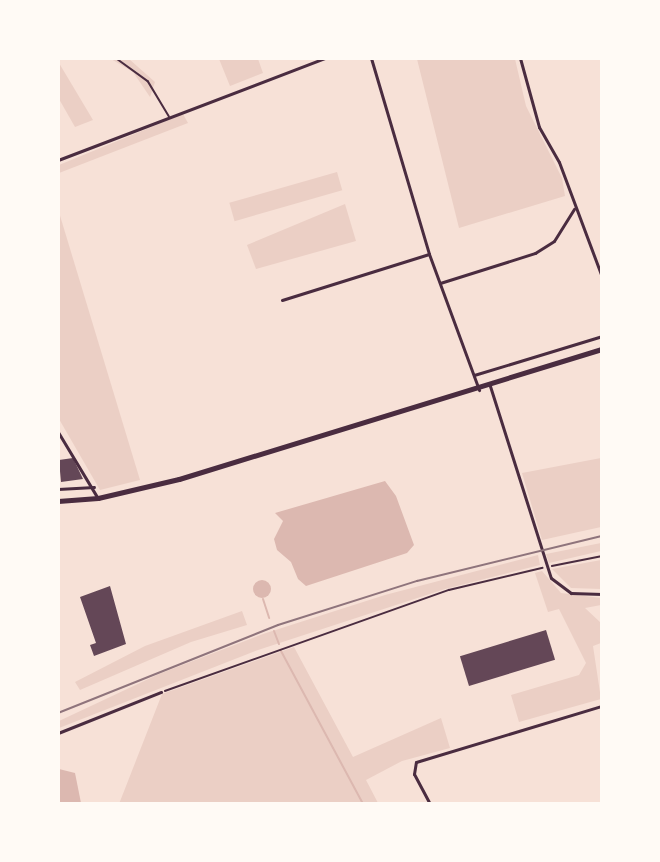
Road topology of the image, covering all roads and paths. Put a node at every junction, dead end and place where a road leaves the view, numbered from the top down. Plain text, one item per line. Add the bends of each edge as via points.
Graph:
1 (116, 58) edge
2 (325, 58) edge
3 (370, 58) edge
4 (520, 58) edge
5 (169, 116) junction
6 (58, 160) edge
7 (575, 207) junction
8 (429, 254) junction
9 (602, 277) edge
10 (440, 283) junction
11 (282, 300) dead end
12 (602, 336) edge
13 (602, 349) edge
14 (474, 375) junction
15 (490, 386) junction
16 (479, 390) junction
17 (58, 432) edge
18 (94, 487) junction
19 (58, 489) edge
20 (98, 498) junction
21 (58, 501) edge
22 (602, 556) edge
23 (551, 566) dead end
24 (541, 568) dead end
25 (602, 594) edge
26 (161, 692) joint
27 (602, 706) edge
28 (58, 733) edge
29 (430, 804) edge

1 - 5 lane via 147,81
2 - 5 street
3 - 8 street
4 - 7 street via 539,127 559,162
5 - 6 street
7 - 9 street
7 - 10 street via 566,228 535,253
8 - 10 street
8 - 11 street
10 - 14 street
12 - 14 street
13 - 15 main road
14 - 16 street
15 - 16 main road
15 - 25 street via 551,578 572,593
16 - 20 main road
17 - 18 street
18 - 19 street
18 - 20 street
20 - 21 main road
22 - 23 path
24 - 26 path via 449,590
26 - 28 street
27 - 29 street via 416,762 414,774

